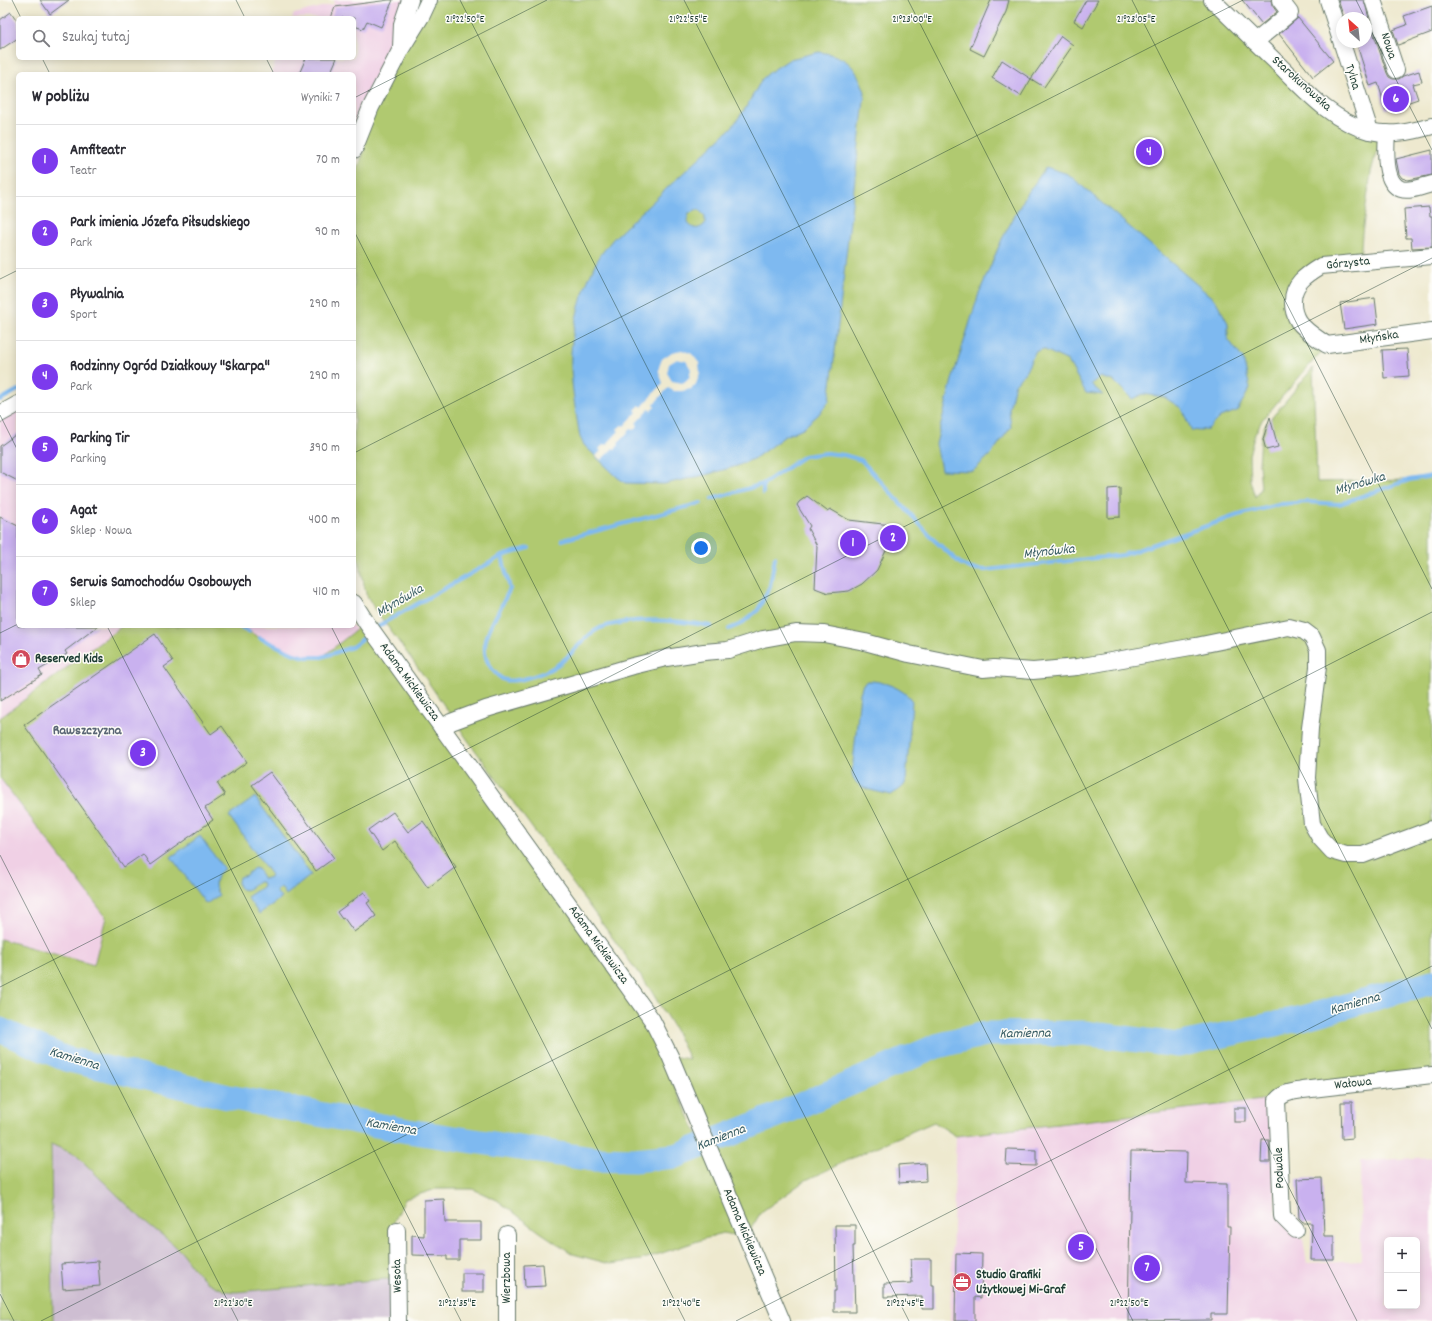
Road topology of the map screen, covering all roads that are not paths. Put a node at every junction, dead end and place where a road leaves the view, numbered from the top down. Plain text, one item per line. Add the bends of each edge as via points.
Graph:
1 (410, 0) edge
2 (429, 0) edge
3 (1212, 0) edge
4 (1280, 0) edge
5 (1328, 0) edge
6 (1373, 0) edge
7 (1255, 42) junction
8 (401, 49) junction
9 (1396, 70) dead end
10 (1432, 126) edge
11 (1370, 131) junction
12 (1387, 134) junction
13 (356, 142) edge
14 (1432, 184) edge
15 (1432, 256) edge
16 (1432, 331) edge
17 (1327, 345) joint
18 (16, 405) edge
19 (0, 414) edge
20 (356, 606) edge
21 (442, 728) junction
22 (1432, 829) edge
23 (1432, 1075) edge
24 (1277, 1100) joint
25 (397, 1230) dead end
26 (1296, 1230) dead end
27 (507, 1235) dead end
28 (398, 1321) edge
29 (507, 1321) edge
30 (782, 1321) edge

1 - 8 street via 402,24
2 - 8 street
3 - 7 street, Starokunowska
4 - 7 street via 1290,13
5 - 11 street, Tylna
6 - 9 street, Nowa
7 - 11 street, Starokunowska via 1325,107 1353,126
8 - 13 street
10 - 12 street, Starokunowska via 1400,134
11 - 12 street, Starokunowska
12 - 14 street via 1385,154 1389,175 1395,186 1408,189
15 - 17 street, Górzysta via 1321,266 1307,274 1297,284 1293,308 1305,328
16 - 17 street, Młyńska
18 - 19 street
20 - 21 street, Adama Mickiewicza
21 - 22 street via 486,709 633,666 666,658 728,650 763,639 796,633 824,634 983,669 1033,671 1099,664 1289,626 1312,637 1318,650 1308,778 1312,824 1320,838 1332,851 1346,855 1362,855
21 - 30 street, Adama Mickiewicza via 645,1009 658,1031
23 - 24 street, Wałowa via 1303,1090 1286,1093
24 - 26 street, Podwale via 1282,1216
25 - 28 street, Wesoła
27 - 29 street, Wierzbowa

